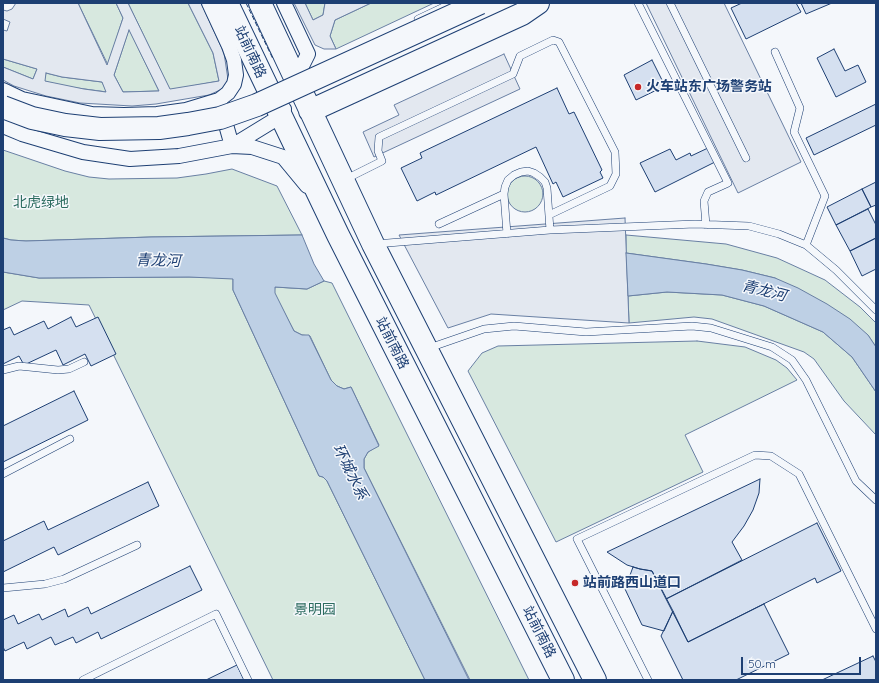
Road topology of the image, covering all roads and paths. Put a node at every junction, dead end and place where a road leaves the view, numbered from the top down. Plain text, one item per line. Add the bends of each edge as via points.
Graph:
1 (209, 3) edge
2 (227, 3) edge
3 (260, 3) edge
4 (284, 3) edge
5 (452, 3) edge
6 (480, 3) edge
7 (538, 3) edge
8 (638, 3) edge
9 (670, 3) edge
10 (410, 24) dead end
11 (775, 52) dead end
12 (303, 75) junction
13 (3, 90) edge
14 (219, 100) junction
15 (3, 107) edge
16 (310, 111) junction
17 (281, 116) junction
18 (3, 126) edge
19 (232, 146) junction
20 (746, 158) dead end
21 (343, 180) junction
22 (504, 194) junction
23 (549, 215) junction
24 (439, 224) dead end
25 (706, 225) junction
26 (550, 230) junction
27 (507, 234) junction
28 (338, 235) junction
29 (373, 244) junction
30 (806, 245) junction
31 (876, 310) edge
32 (426, 349) junction
33 (84, 362) dead end
34 (3, 370) edge
35 (70, 439) dead end
36 (3, 474) edge
37 (876, 500) edge
38 (137, 545) dead end
39 (3, 588) edge
40 (876, 629) edge
41 (83, 680) edge
42 (248, 680) edge
43 (563, 680) edge
44 (595, 680) edge
45 (648, 680) edge

1 - 14 street via 229,46 236,76 228,93
2 - 17 main road, 站前南路
3 - 12 main road, 站前南路
4 - 12 street via 308,54
5 - 10 lane
6 - 15 main road, bridge via 257,105 220,118 159,128 100,129 32,118
7 - 16 main road via 522,14
8 - 25 lane via 728,183 708,192 704,201
9 - 20 lane
11 - 30 lane via 800,108 794,132 825,196
12 - 16 main road, 站前南路
12 - 17 street
13 - 14 street via 22,98 92,114 157,114 186,110
14 - 19 street
16 - 21 main road, 站前南路
17 - 19 street
17 - 28 main road, 站前南路
18 - 19 street via 83,152 130,159 179,156
19 - 28 street via 252,146 283,157 306,183
21 - 23 lane via 382,161 378,151 378,137 512,74 520,56 553,40 559,42 615,152 616,174 610,186
21 - 29 main road, 站前南路
22 - 23 lane via 508,180 514,175 521,172 534,173 545,182
22 - 24 lane
22 - 27 lane
23 - 26 lane
25 - 26 lane
25 - 30 lane via 749,226
26 - 27 lane
27 - 29 lane
28 - 43 main road, 站前南路
29 - 32 main road, 站前南路
30 - 31 lane via 836,270
32 - 37 lane via 484,329 514,326 586,332 692,326 711,328 772,347 792,360 806,380 856,481
32 - 44 main road, 站前南路
33 - 34 lane via 69,370 19,366
35 - 36 lane
38 - 39 lane via 64,579 45,584
40 - 45 lane via 799,474 771,456 755,455 577,539
41 - 42 lane via 216,614

